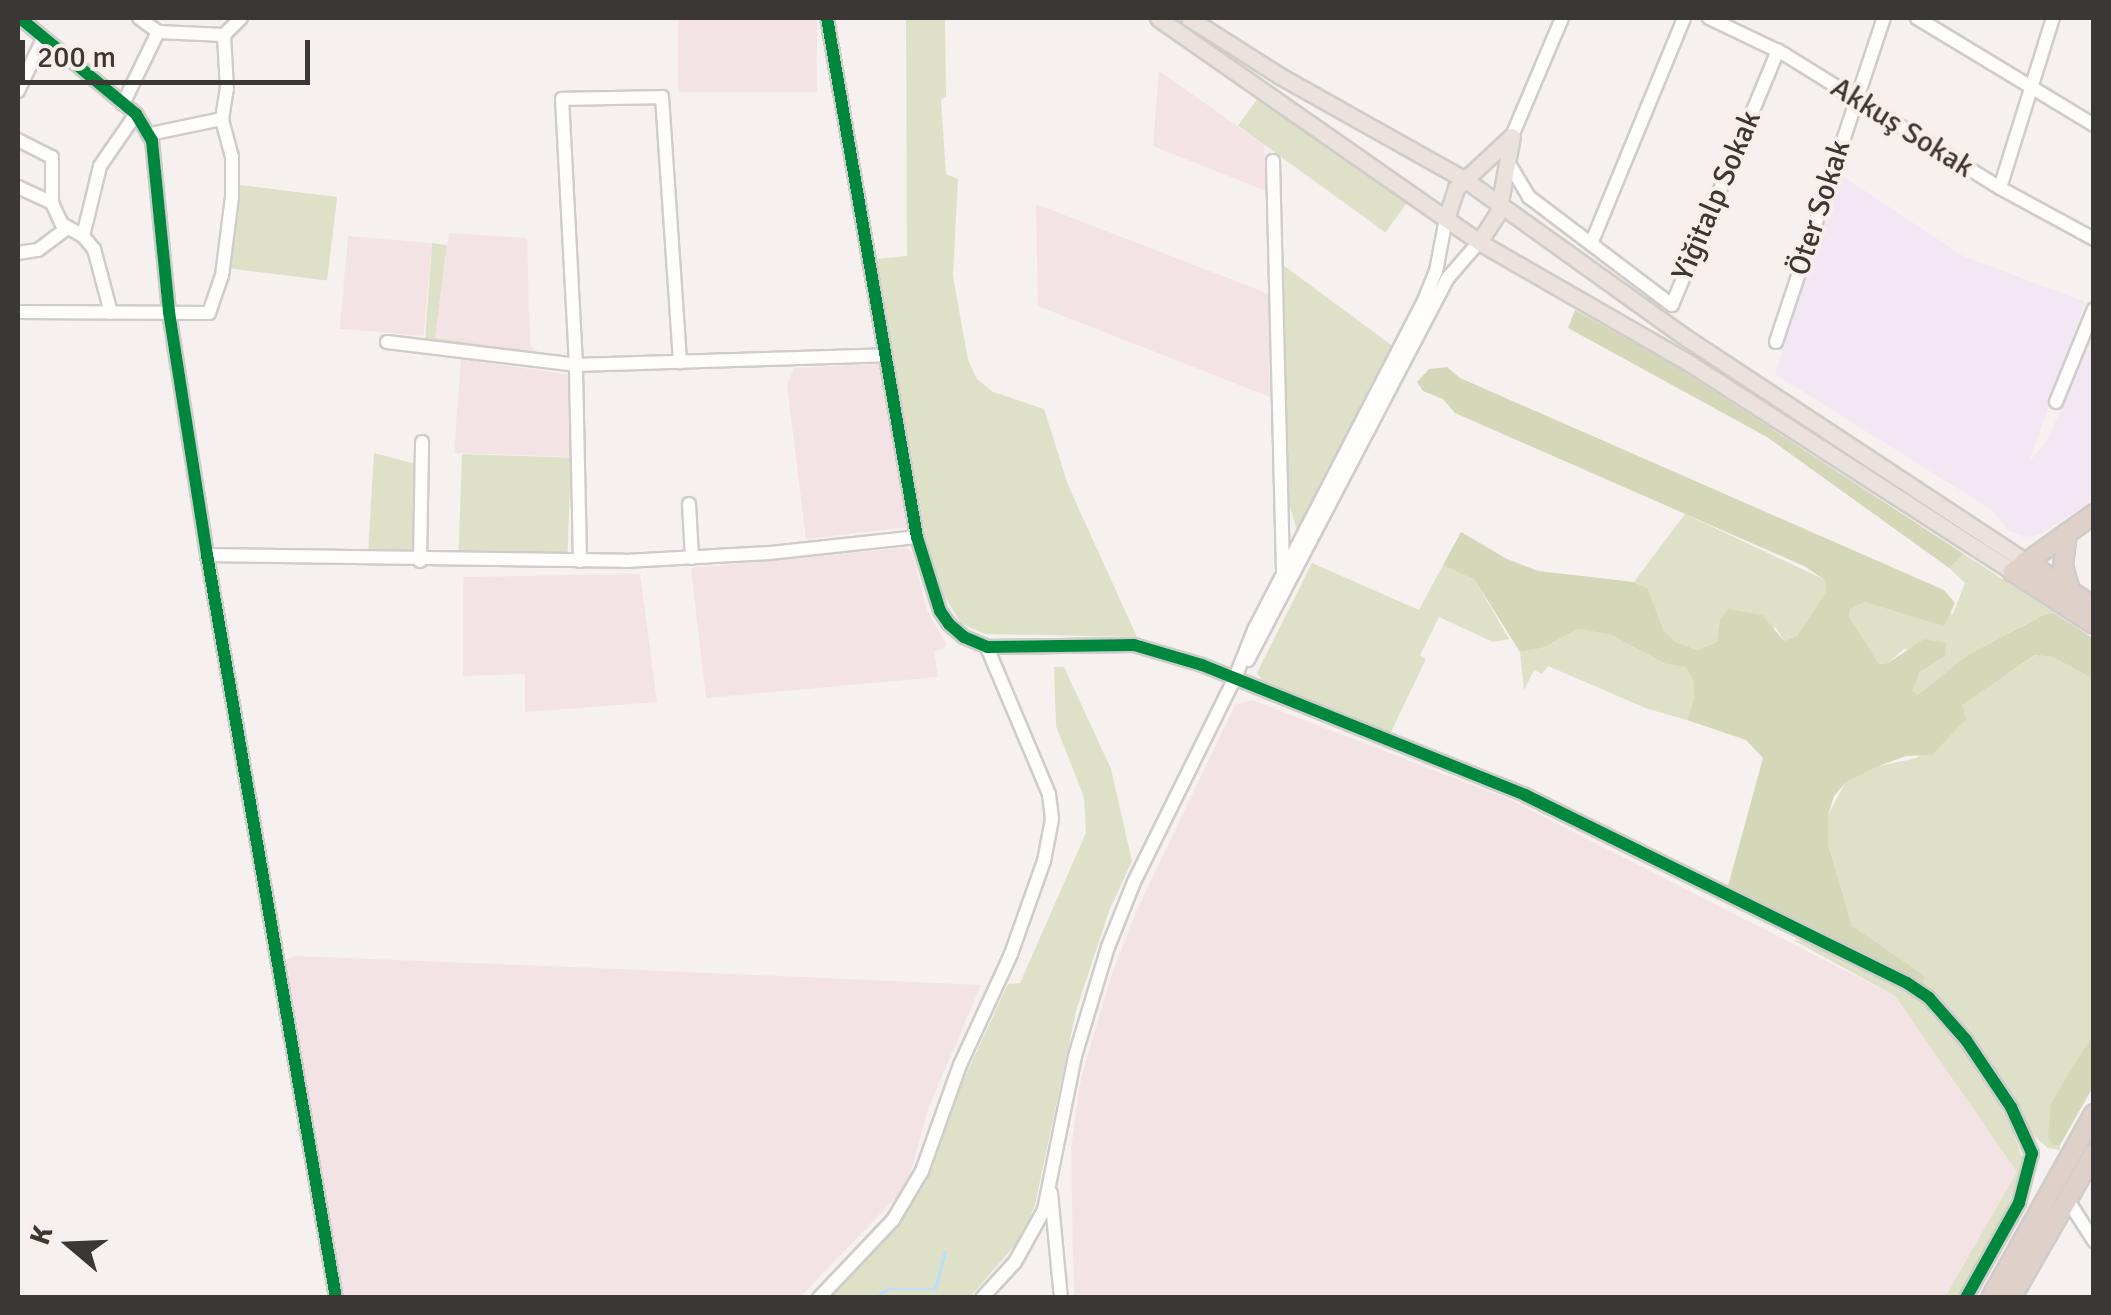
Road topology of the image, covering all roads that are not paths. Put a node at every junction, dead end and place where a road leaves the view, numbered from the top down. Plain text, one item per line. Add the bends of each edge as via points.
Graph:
1 (20, 18) edge
2 (139, 18) edge
3 (241, 18) edge
4 (827, 18) edge
5 (1158, 18) edge
6 (1189, 18) edge
7 (1562, 18) edge
8 (1684, 18) edge
9 (1709, 18) edge
10 (1884, 18) edge
11 (1917, 18) edge
12 (2054, 18) edge
13 (158, 32) junction
14 (224, 34) junction
15 (43, 39) junction
16 (1778, 50) junction
17 (2031, 88) junction
18 (18, 91) edge
19 (1856, 101) junction
20 (124, 104) junction
21 (136, 114) junction
22 (222, 120) junction
23 (2094, 125) edge
24 (150, 134) junction
25 (1512, 136) junction
26 (18, 140) edge
27 (1273, 160) dead end
28 (1508, 162) junction
29 (1467, 181) junction
30 (18, 188) edge
31 (2000, 188) junction
32 (1499, 202) junction
33 (52, 203) junction
34 (1446, 219) junction
35 (67, 228) junction
36 (83, 236) junction
37 (2094, 240) edge
38 (1479, 242) junction
39 (1591, 244) junction
40 (18, 254) edge
41 (1672, 304) junction
42 (2094, 309) edge
43 (18, 312) edge
44 (111, 312) junction
45 (168, 312) junction
46 (1673, 328) junction
47 (387, 342) dead end
48 (1776, 342) dead end
49 (886, 355) junction
50 (680, 362) junction
51 (576, 365) junction
52 (2056, 402) dead end
53 (422, 442) dead end
54 (689, 504) dead end
55 (2094, 514) edge
56 (2068, 533) junction
57 (917, 537) junction
58 (207, 555) junction
59 (692, 558) junction
60 (420, 562) junction
61 (580, 562) junction
62 (2025, 571) junction
63 (1283, 573) junction
64 (2070, 592) junction
65 (2094, 607) edge
66 (2094, 624) edge
67 (987, 647) junction
68 (1236, 678) junction
69 (2094, 1114) edge
70 (2094, 1153) edge
71 (1050, 1186) junction
72 (2067, 1199) junction
73 (2094, 1241) edge
74 (336, 1298) edge
75 (818, 1298) edge
76 (982, 1298) edge
77 (1061, 1298) edge
78 (1966, 1298) edge
79 (1990, 1298) edge
80 (2011, 1298) edge

1 - 15 street
2 - 13 street
3 - 14 street
4 - 49 street
5 - 34 main road
6 - 29 main road
7 - 25 street
8 - 39 street
9 - 16 street, Akkuş Sokak
10 - 19 street, Öter Sokak
11 - 17 street
12 - 17 street
13 - 14 street
13 - 20 street
14 - 22 street via 228,89
15 - 18 street
15 - 20 street
16 - 19 street, Akkuş Sokak
16 - 41 street, Yiğitalp Sokak
17 - 23 street
17 - 31 street
19 - 31 street, Akkuş Sokak
19 - 48 street, Öter Sokak
20 - 21 street
21 - 24 street
21 - 36 street via 100,166
22 - 24 street
22 - 45 street via 233,174 220,286 210,313
24 - 45 street
25 - 28 main road
25 - 29 main road
26 - 33 street via 52,157
27 - 63 street
28 - 32 main road
28 - 39 street, Yiğitalp Sokak via 1529,197
29 - 32 main road
29 - 34 main road via 1450,196
30 - 33 street
31 - 37 street, Akkuş Sokak
32 - 38 main road via 1494,224
32 - 46 main road
33 - 35 street
34 - 38 main road
34 - 63 street via 1423,304
35 - 36 street
35 - 40 street via 31,253
36 - 44 street via 94,249
38 - 62 main road
38 - 68 street via 1446,279 1264,636
39 - 41 street, Yiğitalp Sokak
41 - 46 street
42 - 52 street
43 - 44 street
44 - 45 street
45 - 58 street
46 - 62 main road
47 - 51 street
49 - 50 street
49 - 57 street
50 - 51 street
50 - 51 street via 662,96 562,99
51 - 61 street
53 - 60 street
54 - 59 street
55 - 56 highway
56 - 62 highway
56 - 64 highway via 2062,566
57 - 59 street
57 - 67 street via 940,611 964,638
58 - 60 street
58 - 74 street
59 - 61 street
60 - 61 street
62 - 64 highway
62 - 66 highway
63 - 68 street
64 - 65 highway
67 - 68 street via 1134,645
67 - 75 street via 1049,794 1044,862 922,1171 893,1220
68 - 71 street via 1148,851 1108,947 1074,1056
68 - 78 street via 1526,796 1851,953 1929,998 2011,1107 2032,1153 2019,1203
69 - 79 highway
70 - 72 highway
71 - 76 street via 1027,1245
71 - 77 street
72 - 73 street
72 - 80 highway

